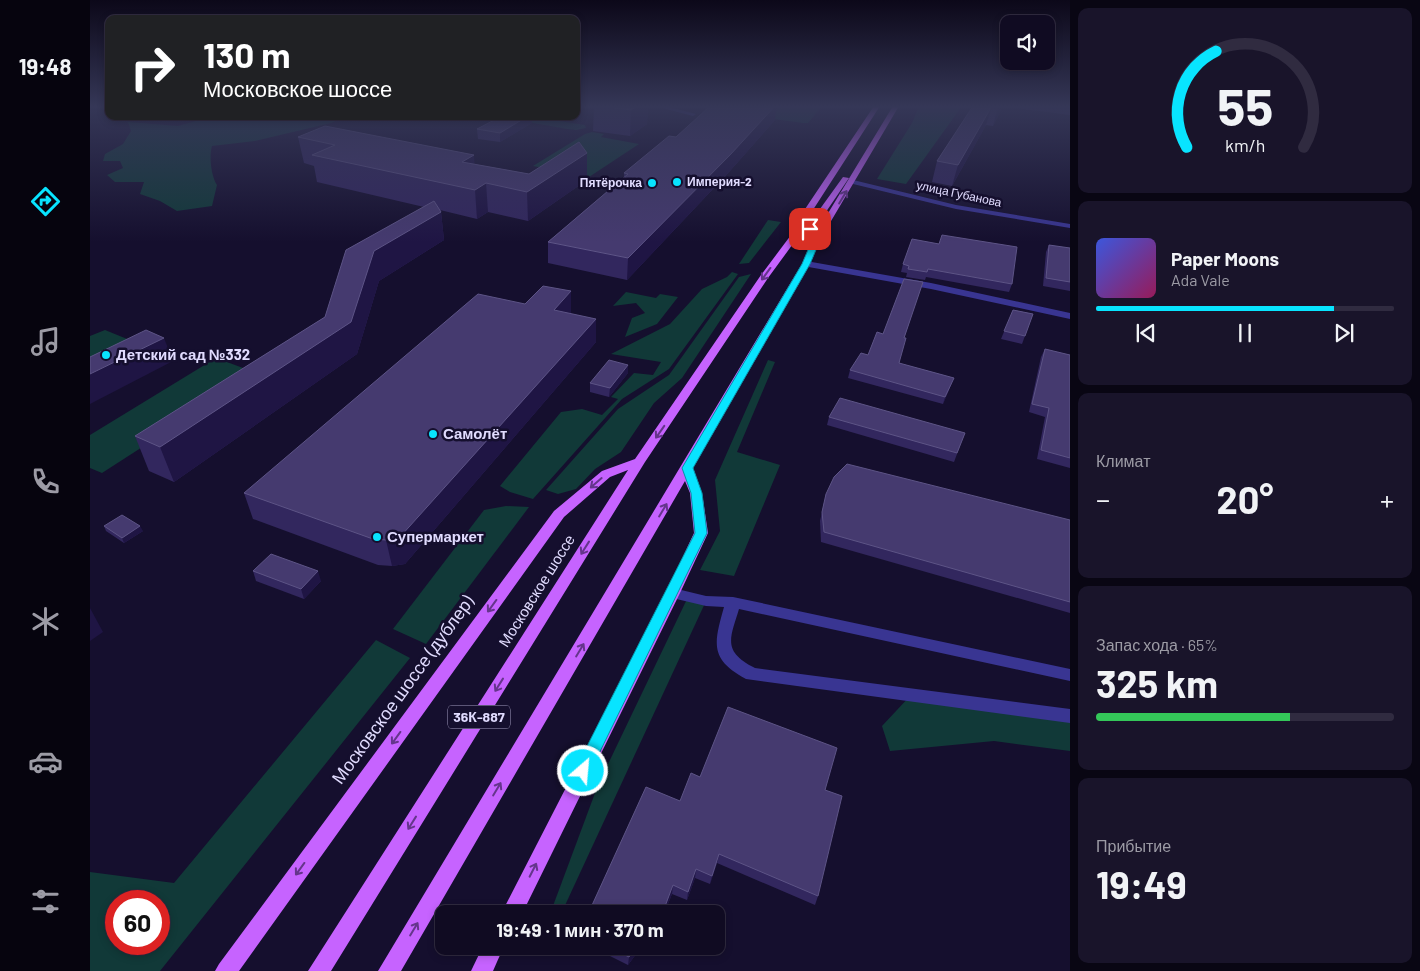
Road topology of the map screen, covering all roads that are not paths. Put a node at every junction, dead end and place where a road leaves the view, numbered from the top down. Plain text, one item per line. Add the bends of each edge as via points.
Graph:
1 (847, 151) edge
2 (861, 151) edge
3 (867, 151) edge
4 (848, 180) junction
5 (1070, 226) edge
6 (810, 229) junction
7 (795, 235) junction
8 (817, 238) junction
9 (806, 264) junction
10 (1070, 316) edge
11 (639, 462) junction
12 (687, 468) junction
13 (673, 593) junction
14 (733, 602) junction
15 (1070, 676) edge
16 (1070, 716) edge
17 (516, 905) edge
18 (490, 955) edge
19 (226, 971) edge
20 (319, 971) edge
21 (389, 971) edge
22 (482, 971) edge

1 - 7 main road, Московское шоссе / 36К-887 via 797,227
2 - 4 main road, 36К-887
3 - 4 main road, 36К-887
4 - 5 street, улица Губанова via 956,207
4 - 6 main road, 36К-887
8 -> 4 main road, 36К-887
6 - 7 main road
6 - 8 main road
7 -> 11 main road, Московское шоссе / 36К-887
8 - 9 main road, 36К-887
9 - 10 street via 931,286
9 - 12 main road, 36К-887
11 -> 19 main road, Московское шоссе (дублер) via 606,474 559,514
11 -> 20 main road, Московское шоссе / 36К-887
12 - 13 main road via 696,493 701,533
21 -> 12 main road, 36К-887
13 - 14 street via 706,602
17 -> 13 main road
14 - 15 street
14 - 16 street via 722,645 725,655 737,667 752,674
18 - 22 main road

